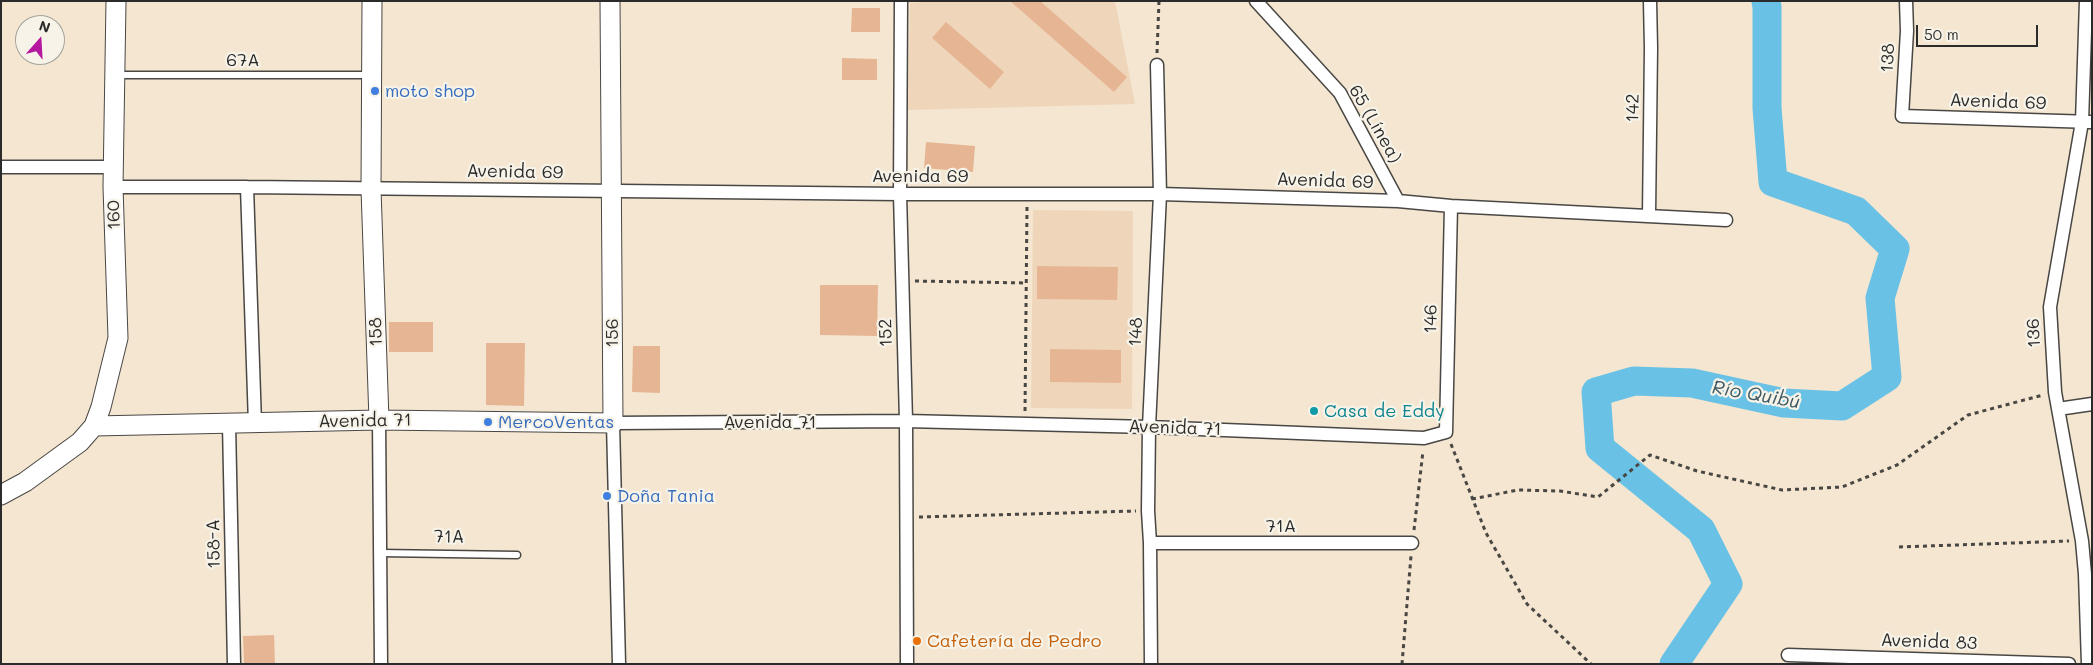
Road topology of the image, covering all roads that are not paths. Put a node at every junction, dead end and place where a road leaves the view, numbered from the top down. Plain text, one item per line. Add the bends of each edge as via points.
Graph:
1 (116, 1) edge
2 (372, 1) edge
3 (610, 1) edge
4 (902, 1) edge
5 (1256, 1) edge
6 (1650, 1) edge
7 (1906, 1) edge
8 (2086, 1) edge
9 (1157, 65) road end
10 (115, 75) junction
11 (371, 75) junction
12 (1902, 116) joint
13 (2087, 122) edge
14 (1, 167) edge
15 (113, 167) junction
16 (113, 187) junction
17 (248, 187) junction
18 (371, 189) junction
19 (611, 191) junction
20 (900, 194) junction
21 (1160, 194) junction
22 (1398, 201) junction
23 (1451, 206) junction
24 (1649, 215) junction
25 (1726, 220) dead end
26 (2092, 404) edge
27 (2058, 409) junction
28 (379, 420) junction
29 (906, 421) junction
30 (612, 423) junction
31 (229, 424) junction
32 (255, 424) junction
33 (94, 426) junction
34 (1149, 427) junction
35 (1446, 432) joint
36 (1, 495) edge
37 (1150, 543) junction
38 (1412, 543) dead end
39 (380, 553) junction
40 (516, 555) dead end
41 (1788, 655) dead end
42 (1847, 660) edge
43 (234, 664) edge
44 (381, 664) edge
45 (619, 664) edge
46 (907, 664) edge
47 (1151, 664) edge
48 (2069, 664) edge
49 (2088, 664) edge

1 - 10 main road, 160
2 - 11 main road, 158
3 - 19 main road, 156
4 - 20 street, 152
5 - 22 street, 65 (Línea) via 1340,93
6 - 24 street, 142
7 - 12 street, 138
8 - 13 street, 136
9 - 21 street, 148
10 - 11 lane, 67A
10 - 15 main road, 160
11 - 18 main road, 158
12 - 13 street, Avenida 69
13 - 27 street, 136 via 2050,307
14 - 15 street
15 - 16 main road, 160
16 - 17 street, Avenida 69
16 - 33 main road, 160 via 118,338
17 - 18 street, Avenida 69
17 - 32 street
18 - 19 street, Avenida 69
18 - 28 main road, 158
19 - 20 street, Avenida 69
19 - 30 main road, 156
20 - 21 street, Avenida 69
20 - 29 street, 152
21 - 22 street, Avenida 69
21 - 34 street, 148
22 - 23 street, Avenida 69
23 - 24 street, Avenida 69
23 - 35 street, 146
24 - 25 street, Avenida 69
26 - 27 street
27 - 49 street, 136 via 2082,541
28 - 30 main road, Avenida 71
28 - 32 main road, Avenida 71
28 - 39 street, 158
29 - 30 street, Avenida 71
29 - 34 street, Avenida 71
29 - 46 street, 152
30 - 45 street, 156
31 - 32 main road, Avenida 71
31 - 33 main road, Avenida 71
31 - 43 street, 158-A
33 - 36 main road via 80,442 25,482
34 - 35 street, Avenida 71 via 1424,438
34 - 37 street, 148
37 - 38 street, 71A
37 - 47 street, 148
39 - 40 lane, 71A
39 - 44 street, 158
41 - 42 street, Avenida 83
42 - 48 street, Avenida 83

